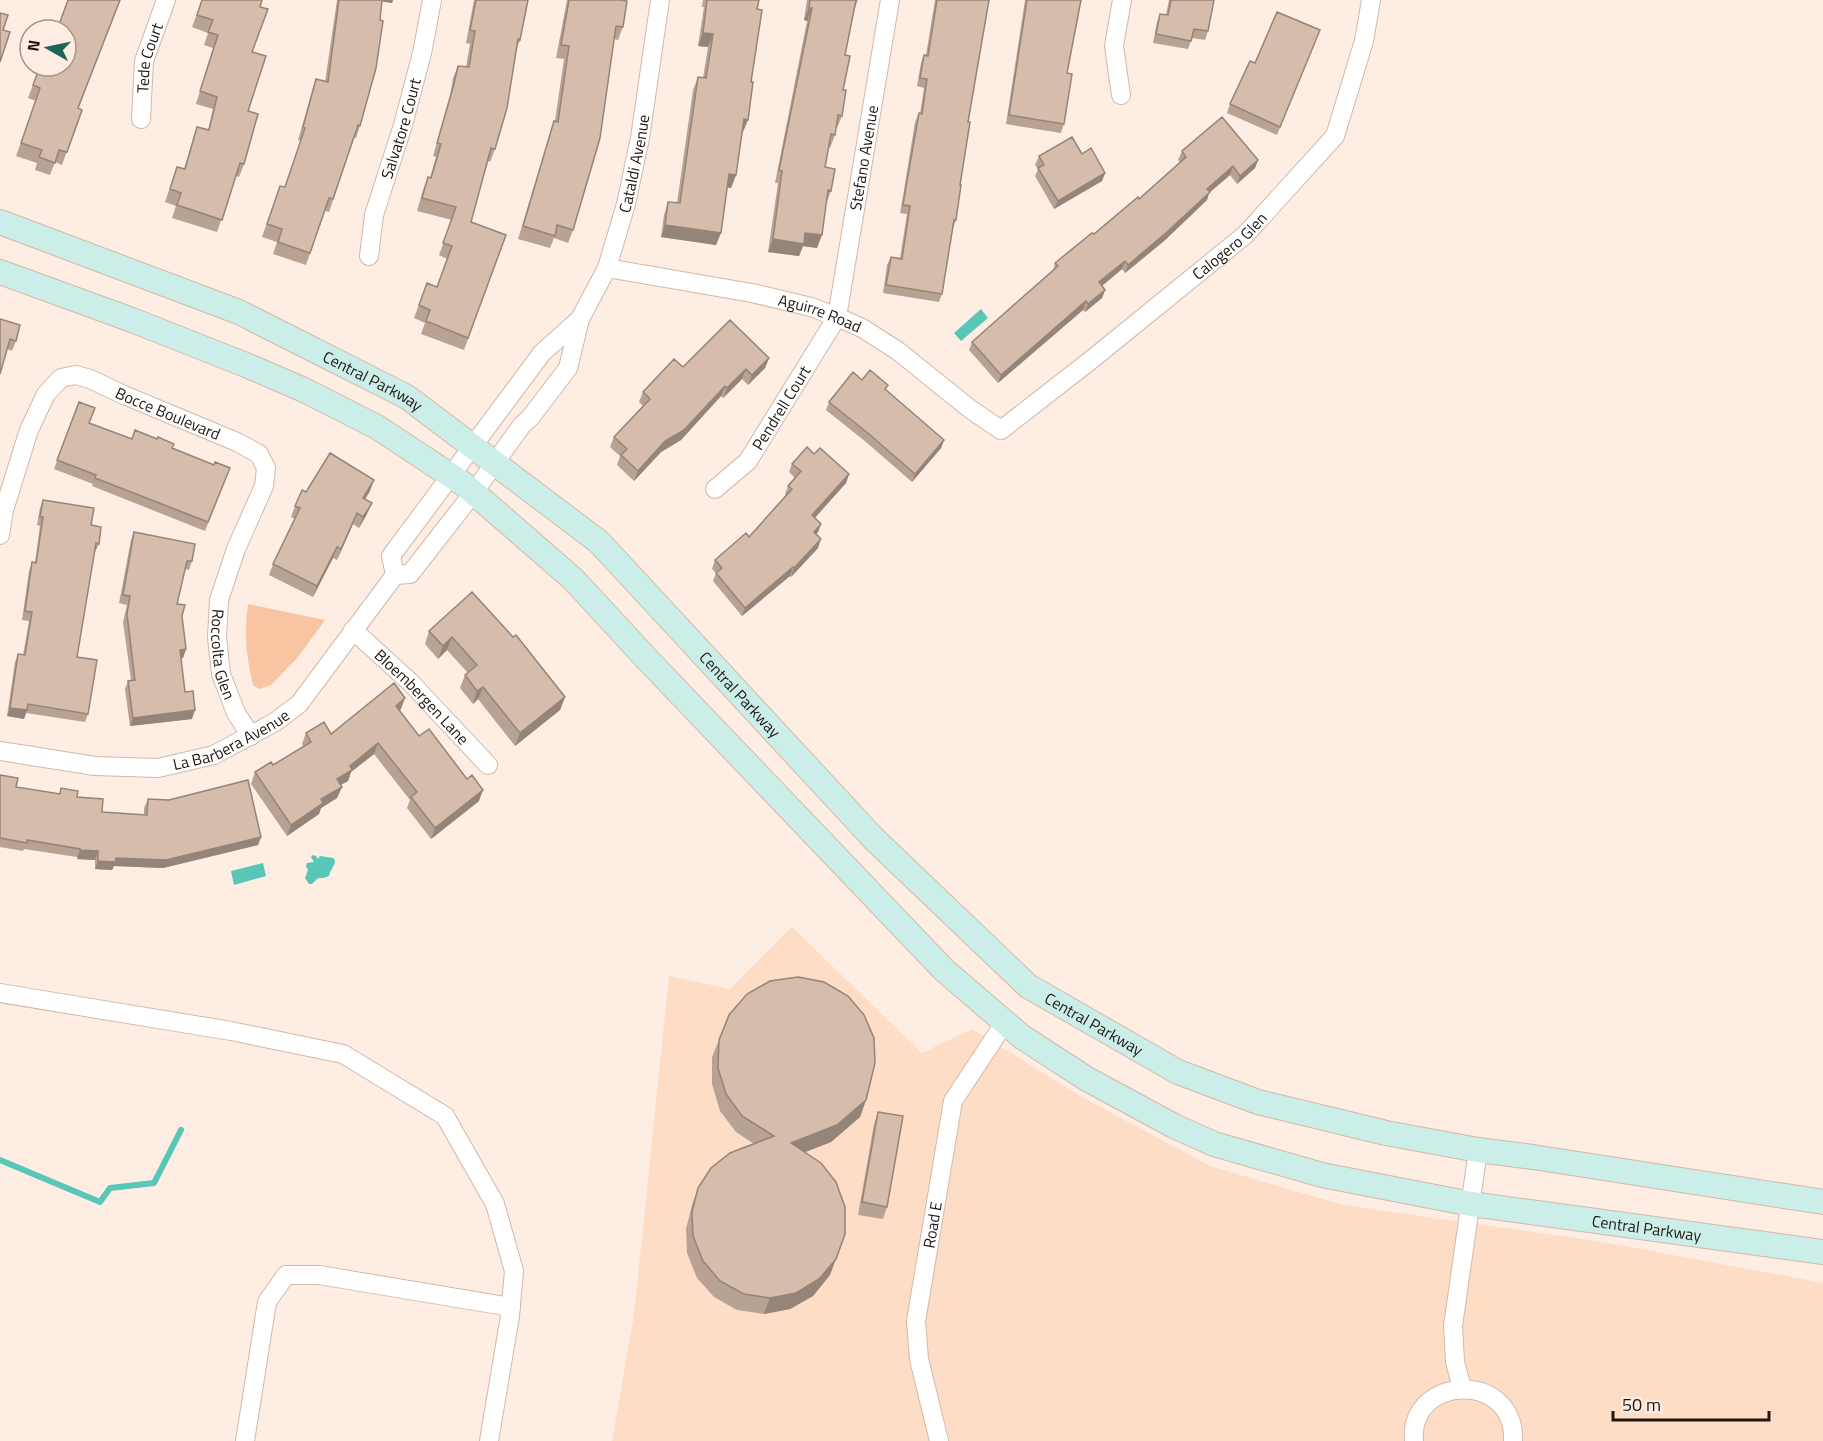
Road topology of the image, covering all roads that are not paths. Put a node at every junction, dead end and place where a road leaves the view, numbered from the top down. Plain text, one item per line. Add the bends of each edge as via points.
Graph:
1 (166, 0) edge
2 (432, 0) edge
3 (660, 0) edge
4 (890, 0) edge
5 (1122, 0) edge
6 (1371, 0) edge
7 (1121, 95) dead end
8 (141, 118) dead end
9 (0, 222) edge
10 (369, 256) dead end
11 (607, 268) junction
12 (0, 272) edge
13 (837, 317) junction
14 (580, 319) junction
15 (1001, 430) joint
16 (468, 451) junction
17 (491, 467) junction
18 (266, 468) joint
19 (450, 475) junction
20 (715, 489) dead end
21 (474, 492) junction
22 (0, 535) edge
23 (395, 575) junction
24 (353, 630) junction
25 (251, 736) junction
26 (0, 751) edge
27 (488, 765) dead end
28 (0, 993) edge
29 (1005, 1022) junction
30 (1478, 1150) junction
31 (1823, 1202) edge
32 (1471, 1204) junction
33 (1823, 1252) edge
34 (511, 1306) junction
35 (1462, 1388) junction
36 (245, 1441) edge
37 (489, 1441) edge
38 (939, 1441) edge
39 (1414, 1441) edge
40 (1513, 1441) edge

1 - 8 street, Tede Court via 144,61
2 - 10 street, Salvatore Court via 403,124 374,215
3 - 11 street, Cataldi Avenue via 640,138
4 - 13 street, Stefano Avenue
5 - 7 street via 1114,46
6 - 15 street, Calogero Glen via 1364,41 1335,136 1245,235
9 - 16 main road, Central Parkway via 240,312 407,397
11 - 13 street, Aguirre Road via 752,293
11 - 14 street, Cataldi Avenue
12 - 19 main road, Central Parkway via 132,320 304,390 377,427
13 - 15 street, Aguirre Road via 898,351
13 - 20 street, Pendrell Court via 748,461
14 - 16 street, Cataldi Avenue via 542,353
14 - 17 street, Cataldi Avenue via 568,368
16 - 17 main road, Central Parkway
16 - 19 street
17 - 21 street, La Barbera Avenue
17 - 30 main road, Central Parkway via 599,542 874,839 1028,986 1178,1072 1248,1098 1386,1133
18 - 22 street, Bocce Boulevard via 259,454 237,442 90,379 76,375 61,378 46,394 29,430
18 - 25 street, Roccolta Glen via 264,486 219,600 221,674 236,713
19 - 21 main road, Central Parkway
19 - 23 street via 391,556
21 - 23 street, La Barbera Avenue via 410,574
21 - 29 main road, Central Parkway via 573,579 945,970
23 - 24 street, La Barbera Avenue
24 - 25 street, La Barbera Avenue via 298,704
24 - 27 street, Bloembergen Lane via 410,682
25 - 26 street, La Barbera Avenue via 214,755 158,768 95,766
28 - 34 street via 231,1031 343,1054 445,1116 495,1204 514,1271
29 - 32 main road, Central Parkway via 1087,1078 1214,1144 1322,1175
29 - 38 street, Road E via 953,1101 916,1321 919,1359
30 - 31 main road, Central Parkway
30 - 32 street
32 - 33 main road, Central Parkway
32 - 35 street via 1453,1326 1455,1362
34 - 36 street via 319,1275 286,1275 267,1302
34 - 37 street
35 - 39 street via 1434,1398 1423,1409 1416,1422
35 - 40 street via 1491,1396 1502,1406

